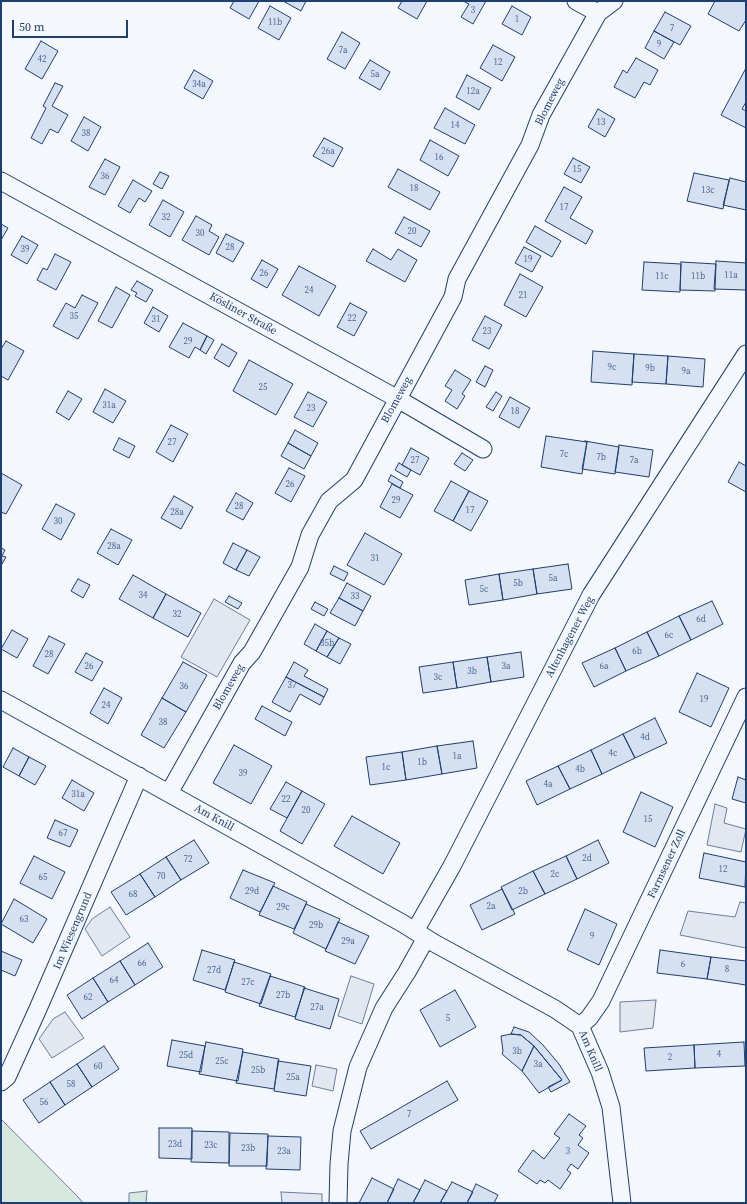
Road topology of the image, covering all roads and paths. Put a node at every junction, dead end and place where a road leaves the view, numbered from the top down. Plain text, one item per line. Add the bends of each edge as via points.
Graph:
1 (576, 1) edge
2 (614, 1) edge
3 (598, 13) junction
4 (1, 181) edge
5 (746, 354) edge
6 (398, 399) junction
7 (483, 449) dead end
8 (746, 697) edge
9 (1, 700) edge
10 (139, 776) junction
11 (169, 793) junction
12 (420, 935) junction
13 (580, 1026) junction
14 (1, 1082) edge
15 (338, 1203) edge
16 (622, 1203) edge

1 - 3 street
2 - 3 street, Blomeweg
3 - 6 street, Blomeweg via 541,115 530,145 457,279 453,297
4 - 6 street, Kösliner Straße
5 - 12 street, Altenhagener Weg via 591,595 452,866
6 - 7 street, Kösliner Straße
6 - 11 street, Blomeweg via 354,480 329,501 310,535 300,567 252,652 242,663
8 - 13 street, Farmsener Zoll via 601,1001
9 - 10 street, Am Knill
10 - 11 street, Am Knill
10 - 14 street, Im Wiesengrund via 37,1011 7,1077
11 - 12 street, Am Knill
12 - 13 street, Am Knill via 539,1000
12 - 15 street via 407,972 384,1008 358,1067 342,1131
13 - 16 street, Am Knill via 600,1072 611,1107

